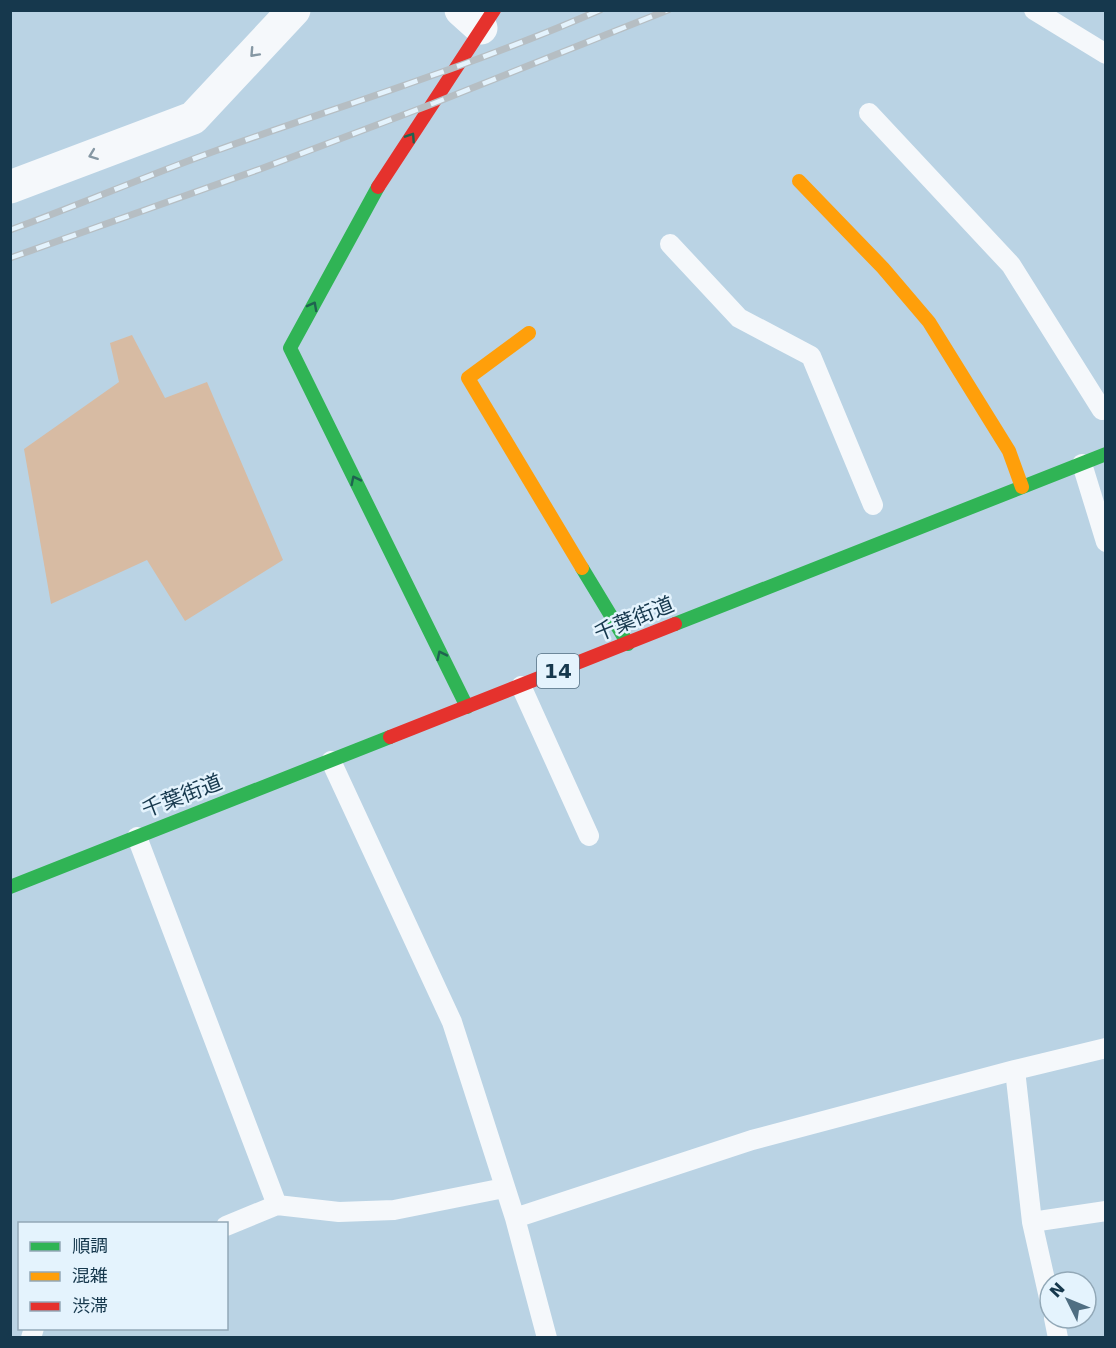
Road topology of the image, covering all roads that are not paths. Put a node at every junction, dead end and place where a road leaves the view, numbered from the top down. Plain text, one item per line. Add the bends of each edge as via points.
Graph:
1 (294, 10) edge
2 (1034, 10) edge
3 (479, 16) edge
4 (1106, 54) edge
5 (868, 113) dead end
6 (799, 181) dead end
7 (10, 187) edge
8 (670, 244) dead end
9 (529, 333) dead end
10 (1102, 410) dead end
11 (1106, 454) edge
12 (1082, 464) junction
13 (1022, 488) junction
14 (873, 505) dead end
15 (1106, 542) edge
16 (628, 644) junction
17 (521, 686) junction
18 (467, 707) junction
19 (331, 761) junction
20 (589, 836) dead end
21 (137, 837) junction
22 (10, 887) edge
23 (1106, 1048) edge
24 (1015, 1070) junction
25 (504, 1188) junction
26 (277, 1205) junction
27 (1106, 1211) edge
28 (515, 1218) junction
29 (1032, 1222) junction
30 (228, 1225) edge
31 (1043, 1270) edge
32 (547, 1338) edge

1 -> 7 street via 193,117
2 - 4 lane
18 -> 3 main road via 291,348 374,193
5 - 10 lane via 1011,265
6 - 13 main road via 929,322 1008,451
8 - 14 lane via 739,318 811,356
9 - 16 main road via 468,378
11 - 12 main road, 千葉街道 / 14
12 - 13 main road, 千葉街道 / 14
12 - 15 lane
13 - 16 main road, 千葉街道 / 14
16 - 17 main road, 千葉街道 / 14
17 - 18 main road, 千葉街道 / 14
17 - 20 lane
18 - 19 main road, 千葉街道 / 14
19 - 21 main road, 千葉街道 / 14
19 - 25 lane via 452,1022
21 - 22 main road, 千葉街道 / 14
21 - 26 lane
23 - 24 lane
24 - 28 lane via 752,1140
24 - 29 lane
25 - 26 lane via 394,1210 339,1212
25 - 28 lane
26 - 30 lane
27 - 29 lane
28 - 32 lane
29 - 31 lane

